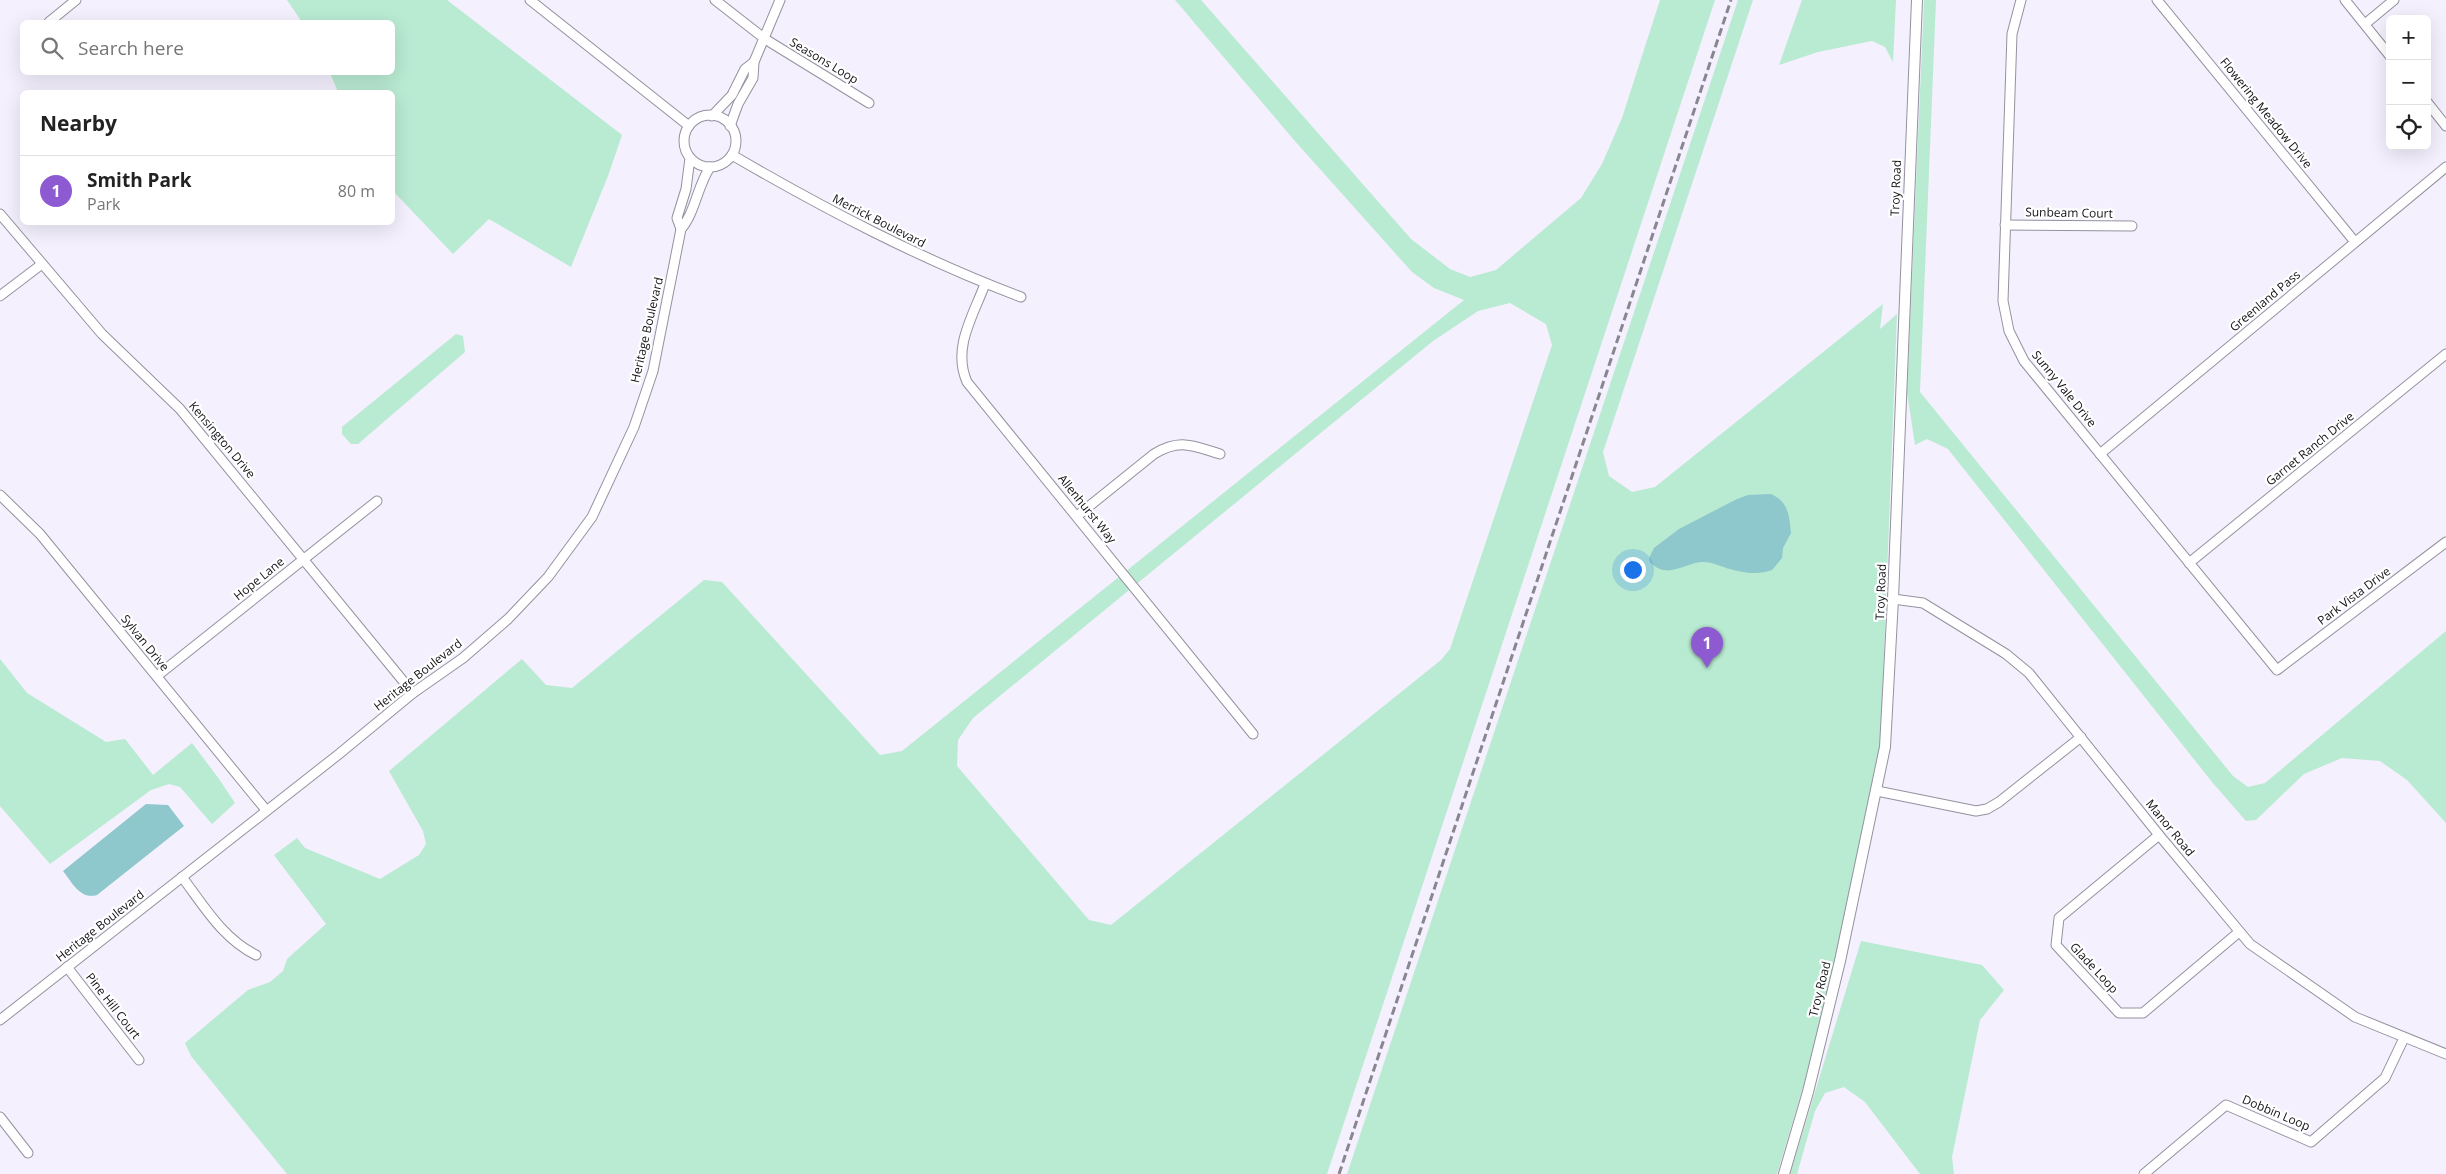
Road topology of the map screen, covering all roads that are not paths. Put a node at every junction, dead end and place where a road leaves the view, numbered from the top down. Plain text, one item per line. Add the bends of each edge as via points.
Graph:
1 (76, 0) edge
2 (530, 0) edge
3 (715, 0) edge
4 (780, 0) edge
5 (1917, 0) edge
6 (2021, 0) edge
7 (2157, 0) edge
8 (2345, 0) edge
9 (2394, 0) edge
10 (51, 20) edge
11 (2365, 24) junction
12 (765, 39) junction
13 (2386, 51) edge
14 (754, 62) junction
15 (869, 103) dead end
16 (2429, 105) edge
17 (712, 116) junction
18 (689, 126) junction
19 (730, 126) junction
20 (2446, 126) edge
21 (732, 155) junction
22 (690, 158) junction
23 (710, 167) junction
24 (2446, 167) edge
25 (0, 214) edge
26 (2006, 225) junction
27 (2132, 226) dead end
28 (681, 228) junction
29 (2355, 242) junction
30 (42, 264) junction
31 (985, 284) junction
32 (0, 296) edge
33 (1021, 297) dead end
34 (2446, 354) edge
35 (1220, 454) dead end
36 (2100, 454) junction
37 (0, 495) edge
38 (377, 501) dead end
39 (1077, 516) junction
40 (2446, 542) edge
41 (304, 559) junction
42 (2189, 563) junction
43 (1893, 599) junction
44 (2277, 670) joint
45 (157, 676) junction
46 (413, 693) junction
47 (1253, 734) dead end
48 (2081, 737) junction
49 (1877, 791) junction
50 (266, 810) junction
51 (2159, 835) junction
52 (182, 878) junction
53 (2239, 932) junction
54 (256, 955) dead end
55 (67, 967) junction
56 (0, 1020) edge
57 (2404, 1038) junction
58 (2446, 1054) edge
59 (139, 1060) dead end
60 (0, 1117) edge
61 (28, 1153) dead end
62 (1784, 1174) edge
63 (2144, 1174) edge

1 - 10 street
2 - 18 street
3 - 12 street, Seasons Loop
4 - 12 street
5 - 43 street, Troy Road
6 - 26 street, Sunny Vale Drive via 2012,34
7 - 29 street, Flowering Meadow Drive
8 - 11 street
9 - 11 street
11 - 13 street
12 - 14 street
12 - 15 street, Seasons Loop
14 - 17 street via 746,69 732,95
14 - 19 street via 752,78
16 - 20 street
17 - 18 street via 699,118
17 - 19 street
18 - 22 street via 684,142
19 - 21 street via 736,143
21 - 23 street via 724,163
21 - 31 street, Merrick Boulevard via 902,248
22 - 23 street via 699,165
22 - 28 street, Heritage Boulevard via 686,189 677,218
23 - 28 street, Heritage Boulevard via 701,180 689,220
24 - 29 street, Greenland Pass
25 - 30 street, Kensington Drive
26 - 27 street, Sunbeam Court
26 - 36 street, Sunny Vale Drive via 2003,301 2009,331 2024,361
28 - 46 street, Heritage Boulevard via 653,371 634,427 592,517 548,578 508,619 463,658
29 - 36 street, Greenland Pass
30 - 32 street
30 - 41 street, Kensington Drive via 102,334 180,409
31 - 33 street, Merrick Boulevard
31 - 39 street, Allenhurst Way via 963,343 961,369 967,382
34 - 42 street, Garnet Ranch Drive
35 - 39 street via 1189,444 1168,446
36 - 42 street, Sunny Vale Drive
37 - 45 street, Sylvan Drive via 40,534
38 - 41 street, Hope Lane
39 - 47 street, Allenhurst Way
40 - 44 street, Park Vista Drive
41 - 45 street, Hope Lane
41 - 46 street, Kensington Drive
42 - 44 street, Sunny Vale Drive
43 - 48 street, Manor Road via 1923,603 2006,654 2029,673
43 - 49 street, Troy Road via 1888,719
45 - 50 street, Sylvan Drive
46 - 50 street, Heritage Boulevard
48 - 49 street via 1987,809 1976,811
48 - 51 street, Manor Road
49 - 62 street, Troy Road via 1840,961
50 - 52 street, Heritage Boulevard
51 - 53 street, Manor Road
51 - 53 street, Glade Loop via 2059,918 2056,945 2119,1013 2143,1013
52 - 54 street via 226,935
52 - 55 street, Heritage Boulevard
53 - 57 street, Manor Road via 2260,952 2355,1017
55 - 56 street, Heritage Boulevard
55 - 59 street, Pine Hill Court
57 - 58 street, Manor Road
57 - 63 street, Dobbin Loop via 2385,1078 2311,1142 2226,1105
60 - 61 street

